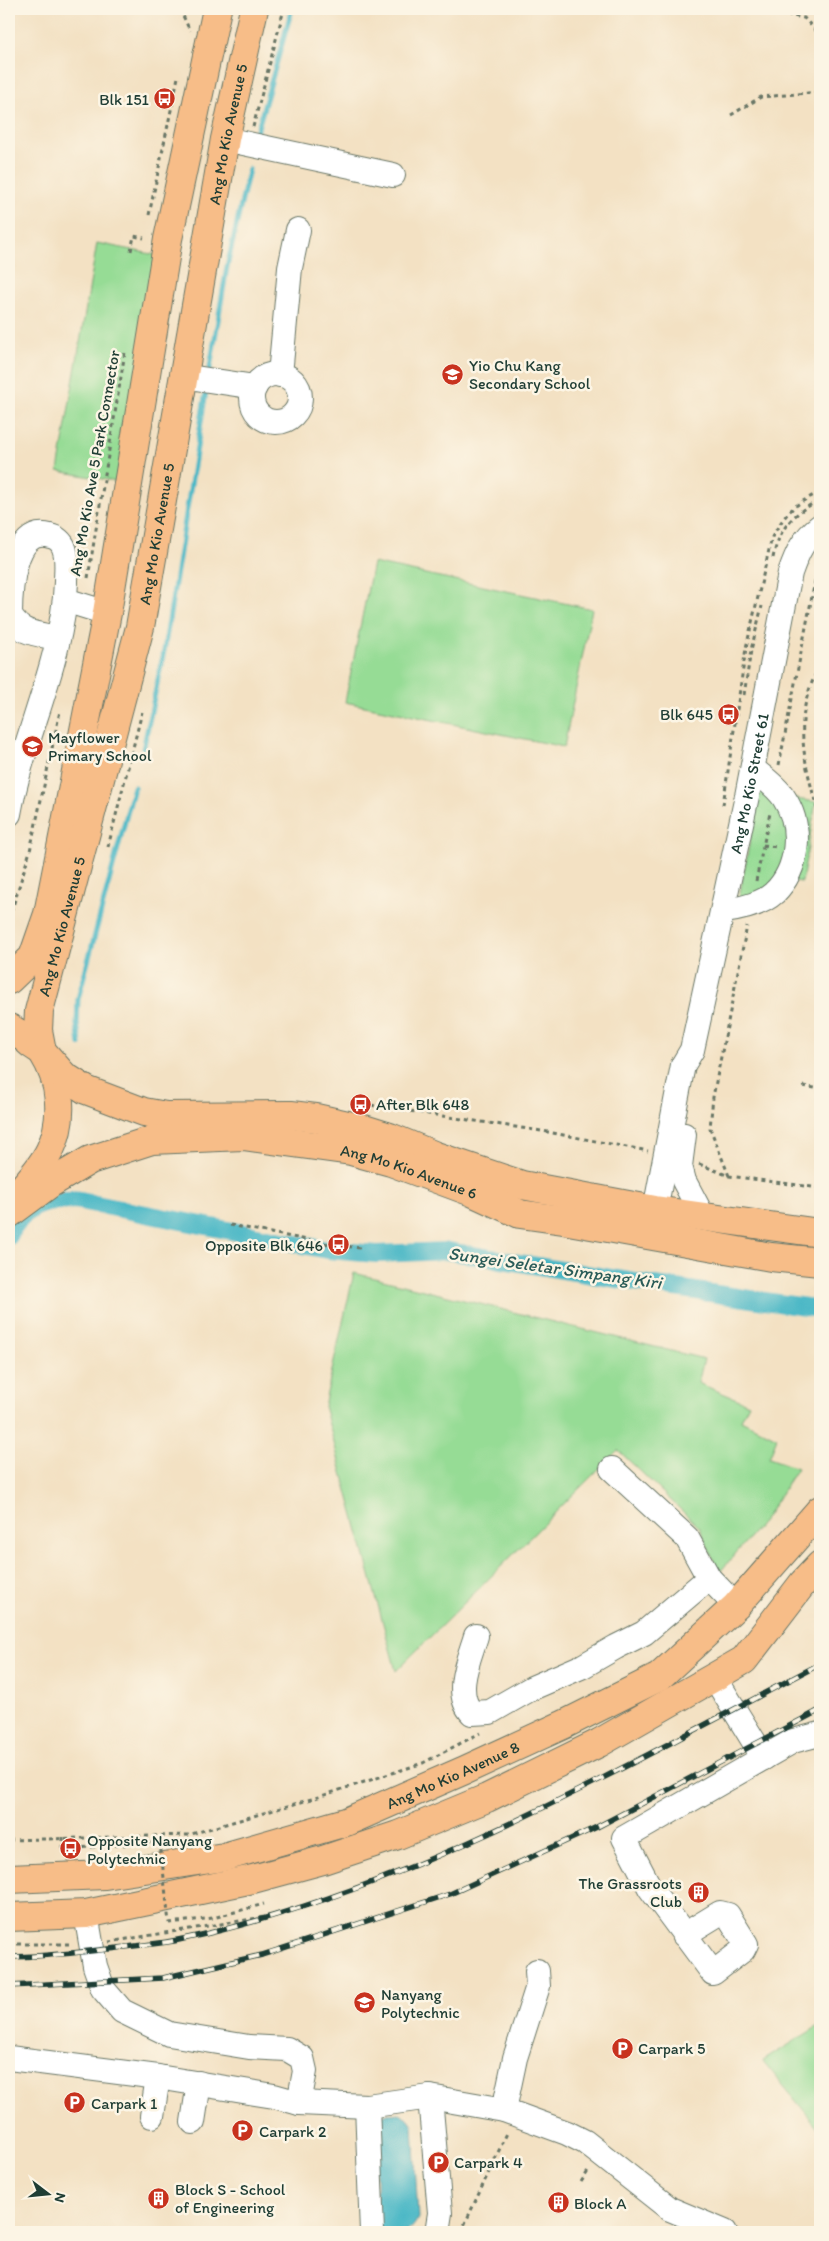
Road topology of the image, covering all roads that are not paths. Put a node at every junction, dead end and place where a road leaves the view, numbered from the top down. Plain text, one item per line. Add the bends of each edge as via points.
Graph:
1 (217, 9) edge
2 (254, 9) edge
3 (224, 139) junction
4 (393, 175) dead end
5 (298, 230) dead end
6 (280, 376) junction
7 (201, 379) junction
8 (254, 387) junction
9 (820, 526) edge
10 (85, 606) junction
11 (57, 638) junction
12 (753, 769) junction
13 (9, 814) edge
14 (76, 828) junction
15 (724, 911) junction
16 (9, 980) edge
17 (44, 990) junction
18 (9, 1028) edge
19 (42, 1052) junction
20 (106, 1097) junction
21 (673, 1155) junction
22 (90, 1160) junction
23 (9, 1204) edge
24 (655, 1210) junction
25 (9, 1214) edge
26 (703, 1217) junction
27 (820, 1234) edge
28 (820, 1262) edge
29 (612, 1469) dead end
30 (816, 1517) edge
31 (820, 1565) edge
32 (710, 1578) junction
33 (736, 1606) junction
34 (476, 1636) dead end
35 (715, 1678) junction
36 (820, 1734) edge
37 (764, 1758) junction
38 (9, 1879) edge
39 (86, 1914) junction
40 (9, 1917) edge
41 (684, 1935) junction
42 (537, 1971) dead end
43 (9, 2058) edge
44 (158, 2077) junction
45 (199, 2083) junction
46 (430, 2097) junction
47 (299, 2103) junction
48 (367, 2106) junction
49 (152, 2116) dead end
50 (507, 2117) junction
51 (193, 2122) dead end
52 (372, 2232) edge
53 (437, 2232) edge
54 (725, 2232) edge

1 - 10 main road, Ang Mo Kio Avenue 5
2 - 3 main road, Ang Mo Kio Avenue 5
3 - 4 street
3 - 7 main road, Ang Mo Kio Avenue 5
5 - 6 street via 290,268
6 - 8 street via 275,374 263,378
6 - 8 street via 287,377 296,386 300,398 297,410 288,419 276,423 264,420 255,412
7 - 8 street
7 - 14 main road, Ang Mo Kio Avenue 5 via 140,627
9 - 12 street, Ang Mo Kio Street 61 via 799,548 790,573
10 - 11 street
10 - 11 street via 66,560 64,546 58,539 32,537 26,541 18,555 10,615 24,631
10 - 14 main road, Ang Mo Kio Avenue 5
11 - 13 street
12 - 15 street, Ang Mo Kio Street 61
12 - 15 street via 783,797 797,838 794,858 786,877 773,894 752,904
14 - 16 main road, Ang Mo Kio Avenue 5 via 33,958
14 - 17 main road, Ang Mo Kio Avenue 5
15 - 21 street, Ang Mo Kio Street 61 via 692,1050 683,1065
17 - 19 main road, Ang Mo Kio Avenue 5 via 38,1030
17 - 20 main road via 55,1042 68,1062
18 - 19 main road
19 - 20 main road, Ang Mo Kio Avenue 6 via 64,1076 86,1090
19 - 23 main road via 54,1075 59,1096 58,1126 40,1169
20 - 22 main road via 77,1105 64,1130 70,1150
20 - 24 main road, Ang Mo Kio Avenue 6 via 144,1112 166,1116 291,1115 316,1118 390,1137 522,1185
21 - 24 street, Ang Mo Kio Street 61
21 - 26 street, Ang Mo Kio Street 61
22 - 25 main road, Ang Mo Kio Avenue 6
22 - 28 main road, Ang Mo Kio Avenue 6 via 152,1140 243,1136 341,1149 391,1162 520,1214 771,1257
24 - 26 main road, Ang Mo Kio Avenue 6
26 - 27 main road, Ang Mo Kio Avenue 6
29 - 32 street via 687,1538
30 - 33 main road, Ang Mo Kio Avenue 8
31 - 35 main road, Ang Mo Kio Avenue 8 via 744,1660
32 - 33 street
32 - 34 street via 644,1633 490,1712 472,1713 464,1705 463,1684
33 - 38 main road, Ang Mo Kio Avenue 8 via 659,1677 565,1724 346,1822 224,1857 105,1875
35 - 37 street
35 - 39 main road, Ang Mo Kio Avenue 8 via 539,1773 398,1835 253,1879
36 - 37 street via 794,1741
37 - 41 street via 624,1838 650,1888
39 - 40 main road, Ang Mo Kio Avenue 8
39 - 47 street via 95,1966 103,1989 122,2011 169,2034 249,2047 287,2049 302,2058 305,2071
41 - 41 street via 720,1912 728,1915 745,1947 713,1973
42 - 50 street via 538,1986 515,2058
43 - 44 street
44 - 45 street
44 - 49 street
45 - 47 street
45 - 51 street
46 - 48 street
46 - 50 street
46 - 53 street via 440,2214
47 - 48 street
48 - 52 street
50 - 54 street via 567,2133 586,2142 670,2209

